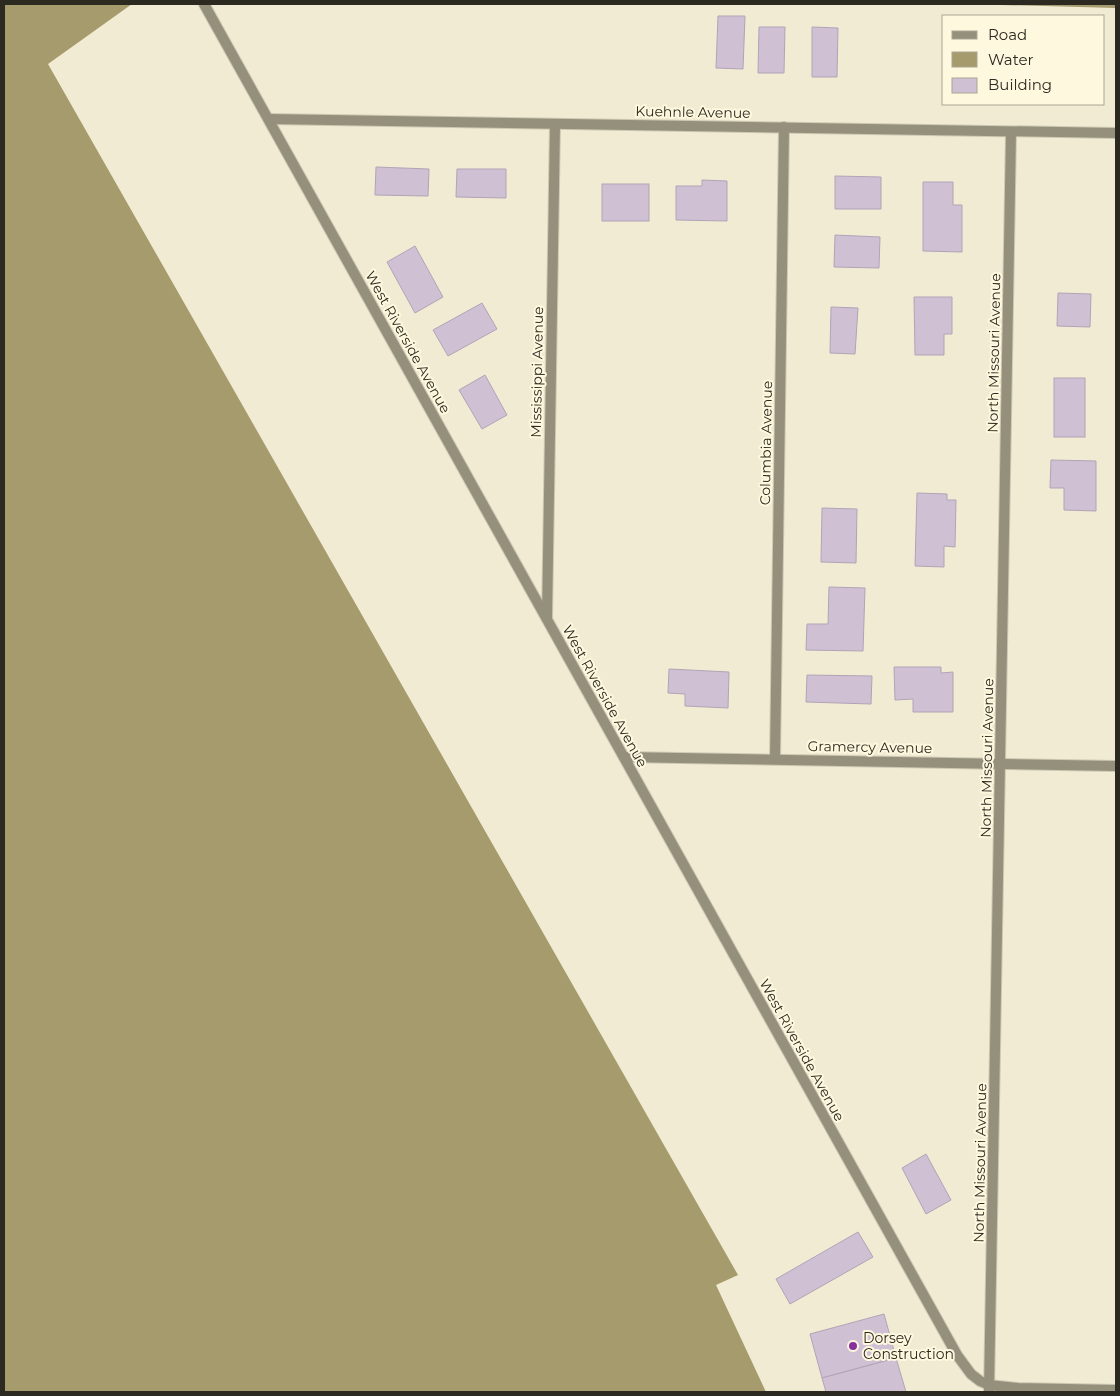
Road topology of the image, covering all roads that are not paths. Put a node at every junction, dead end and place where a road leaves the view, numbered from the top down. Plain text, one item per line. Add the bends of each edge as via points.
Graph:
1 (204, 4) edge
2 (269, 119) junction
3 (556, 124) junction
4 (784, 127) junction
5 (1011, 132) junction
6 (1116, 133) edge
7 (546, 620) junction
8 (624, 758) junction
9 (775, 759) junction
10 (1000, 764) junction
11 (1116, 766) edge
12 (989, 1389) edge
13 (1116, 1390) edge

1 - 2 street, West Riverside Avenue
2 - 3 street, Kuehnle Avenue
2 - 7 street, West Riverside Avenue
3 - 4 street, Kuehnle Avenue
3 - 7 street, Mississippi Avenue
4 - 5 street, Kuehnle Avenue
4 - 9 street, Columbia Avenue
5 - 6 street, Kuehnle Avenue
5 - 10 street, North Missouri Avenue
7 - 8 street, West Riverside Avenue
8 - 9 street, Gramercy Avenue
8 - 12 street, West Riverside Avenue via 957,1355 971,1374
9 - 10 street, Gramercy Avenue
10 - 11 street, Gramercy Avenue
10 - 12 street, North Missouri Avenue
12 - 13 street

